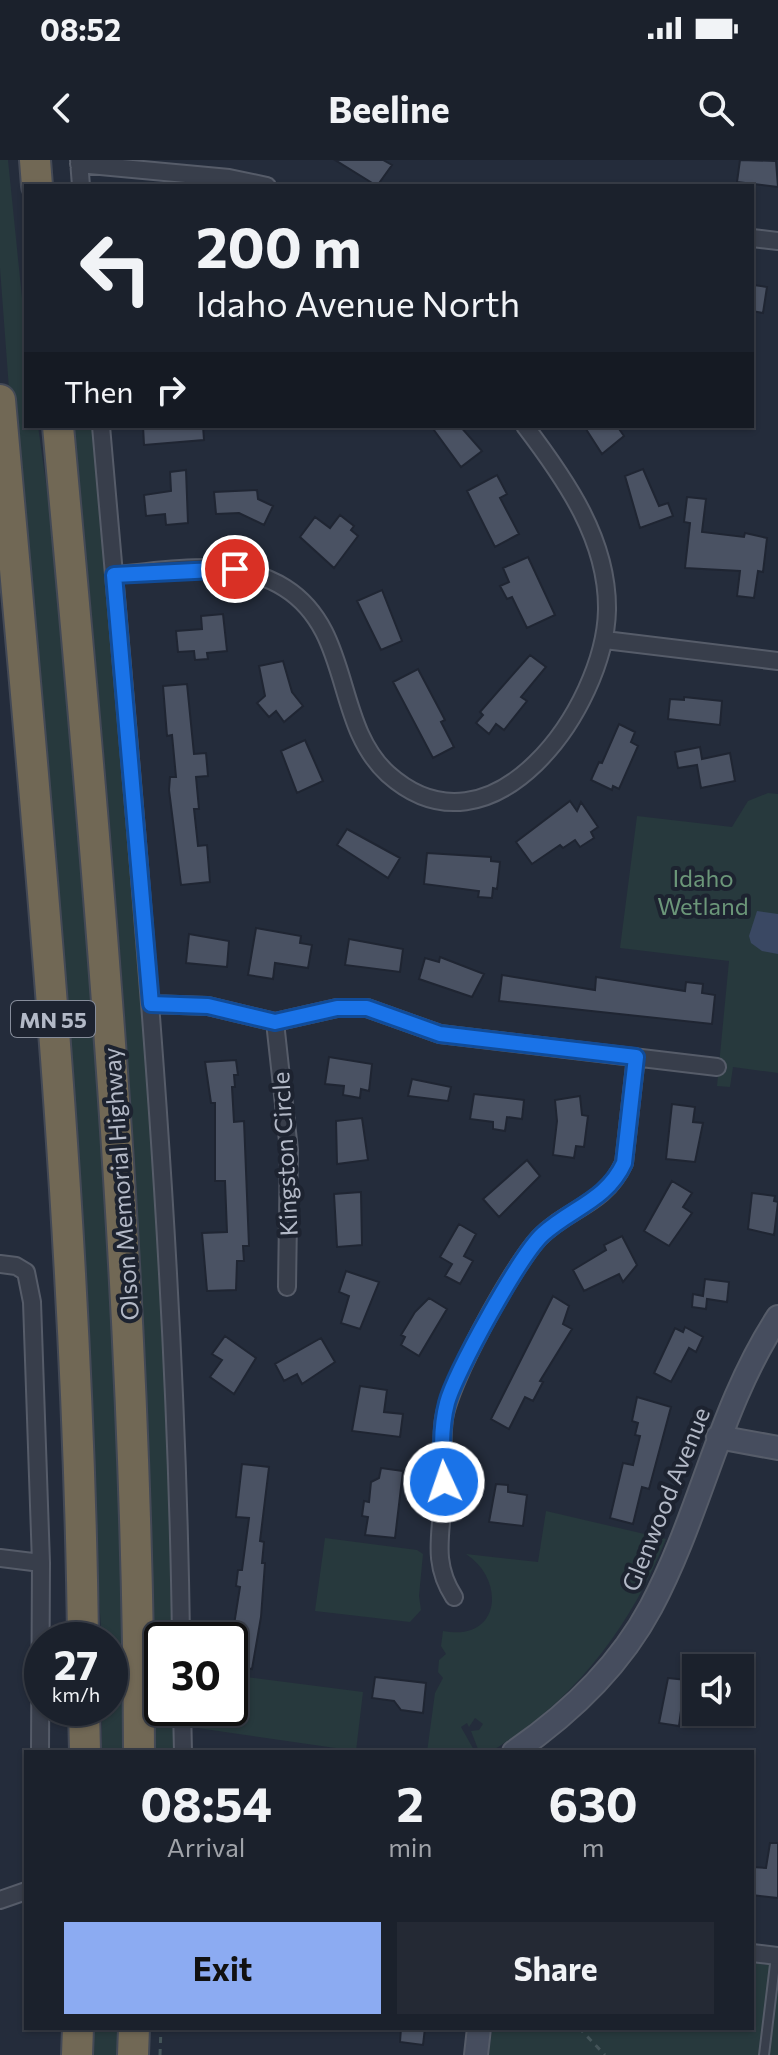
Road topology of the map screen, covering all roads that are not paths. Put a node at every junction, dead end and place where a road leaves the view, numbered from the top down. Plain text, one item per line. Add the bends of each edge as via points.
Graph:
1 (35, 160) edge
2 (79, 162) edge
3 (37, 184) edge
4 (81, 184) edge
5 (258, 184) edge
6 (754, 238) edge
7 (778, 241) edge
8 (0, 400) edge
9 (58, 428) edge
10 (101, 428) edge
11 (526, 428) edge
12 (114, 575) junction
13 (605, 640) junction
14 (778, 661) edge
15 (151, 1004) junction
16 (275, 1022) junction
17 (636, 1057) junction
18 (717, 1067) dead end
19 (0, 1264) edge
20 (287, 1287) dead end
21 (778, 1317) edge
22 (718, 1437) junction
23 (778, 1448) edge
24 (0, 1558) edge
25 (41, 1563) junction
26 (454, 1597) dead end
27 (82, 1622) edge
28 (180, 1622) edge
29 (84, 1726) edge
30 (182, 1726) edge
31 (40, 1750) edge
32 (85, 1750) edge
33 (139, 1750) edge
34 (183, 1750) edge
35 (517, 1750) edge
36 (24, 1892) edge
37 (0, 1900) edge
38 (754, 1953) edge
39 (777, 1956) edge
40 (78, 2030) edge
41 (134, 2030) edge
42 (479, 2030) edge
43 (77, 2055) edge
44 (133, 2055) edge
45 (476, 2055) edge
46 (764, 2055) edge

1 - 3 highway
2 - 4 street
2 - 5 street
6 - 7 street
8 - 27 highway, MN 55 via 62,1132
9 - 33 highway, Olson Memorial Highway / MN 55 via 126,1263
10 - 12 street
11 - 13 street via 574,497 595,540 607,603
12 - 13 street via 221,568 248,572 286,588 324,629 359,728 379,765 410,790 436,799 491,794 542,757 584,699
12 - 15 street
13 - 14 street
15 - 16 street via 208,1006
15 - 28 street via 170,1268
16 - 17 street via 337,1008 367,1008 440,1034
16 - 20 street, Kingston Circle via 289,1150
17 - 18 street
17 - 26 street via 619,1173 605,1193 561,1220 528,1252 451,1390 442,1431 438,1544 440,1568
19 - 25 street via 26,1272 32,1302
21 - 22 street, Glenwood Avenue via 739,1384
22 - 23 street
22 - 35 street, Glenwood Avenue via 664,1580 635,1633 573,1706
24 - 25 street
25 - 31 street
29 - 32 highway
30 - 34 street
36 - 37 street
38 - 39 street
39 - 46 lane
40 - 43 highway
41 - 44 highway
42 - 45 street

